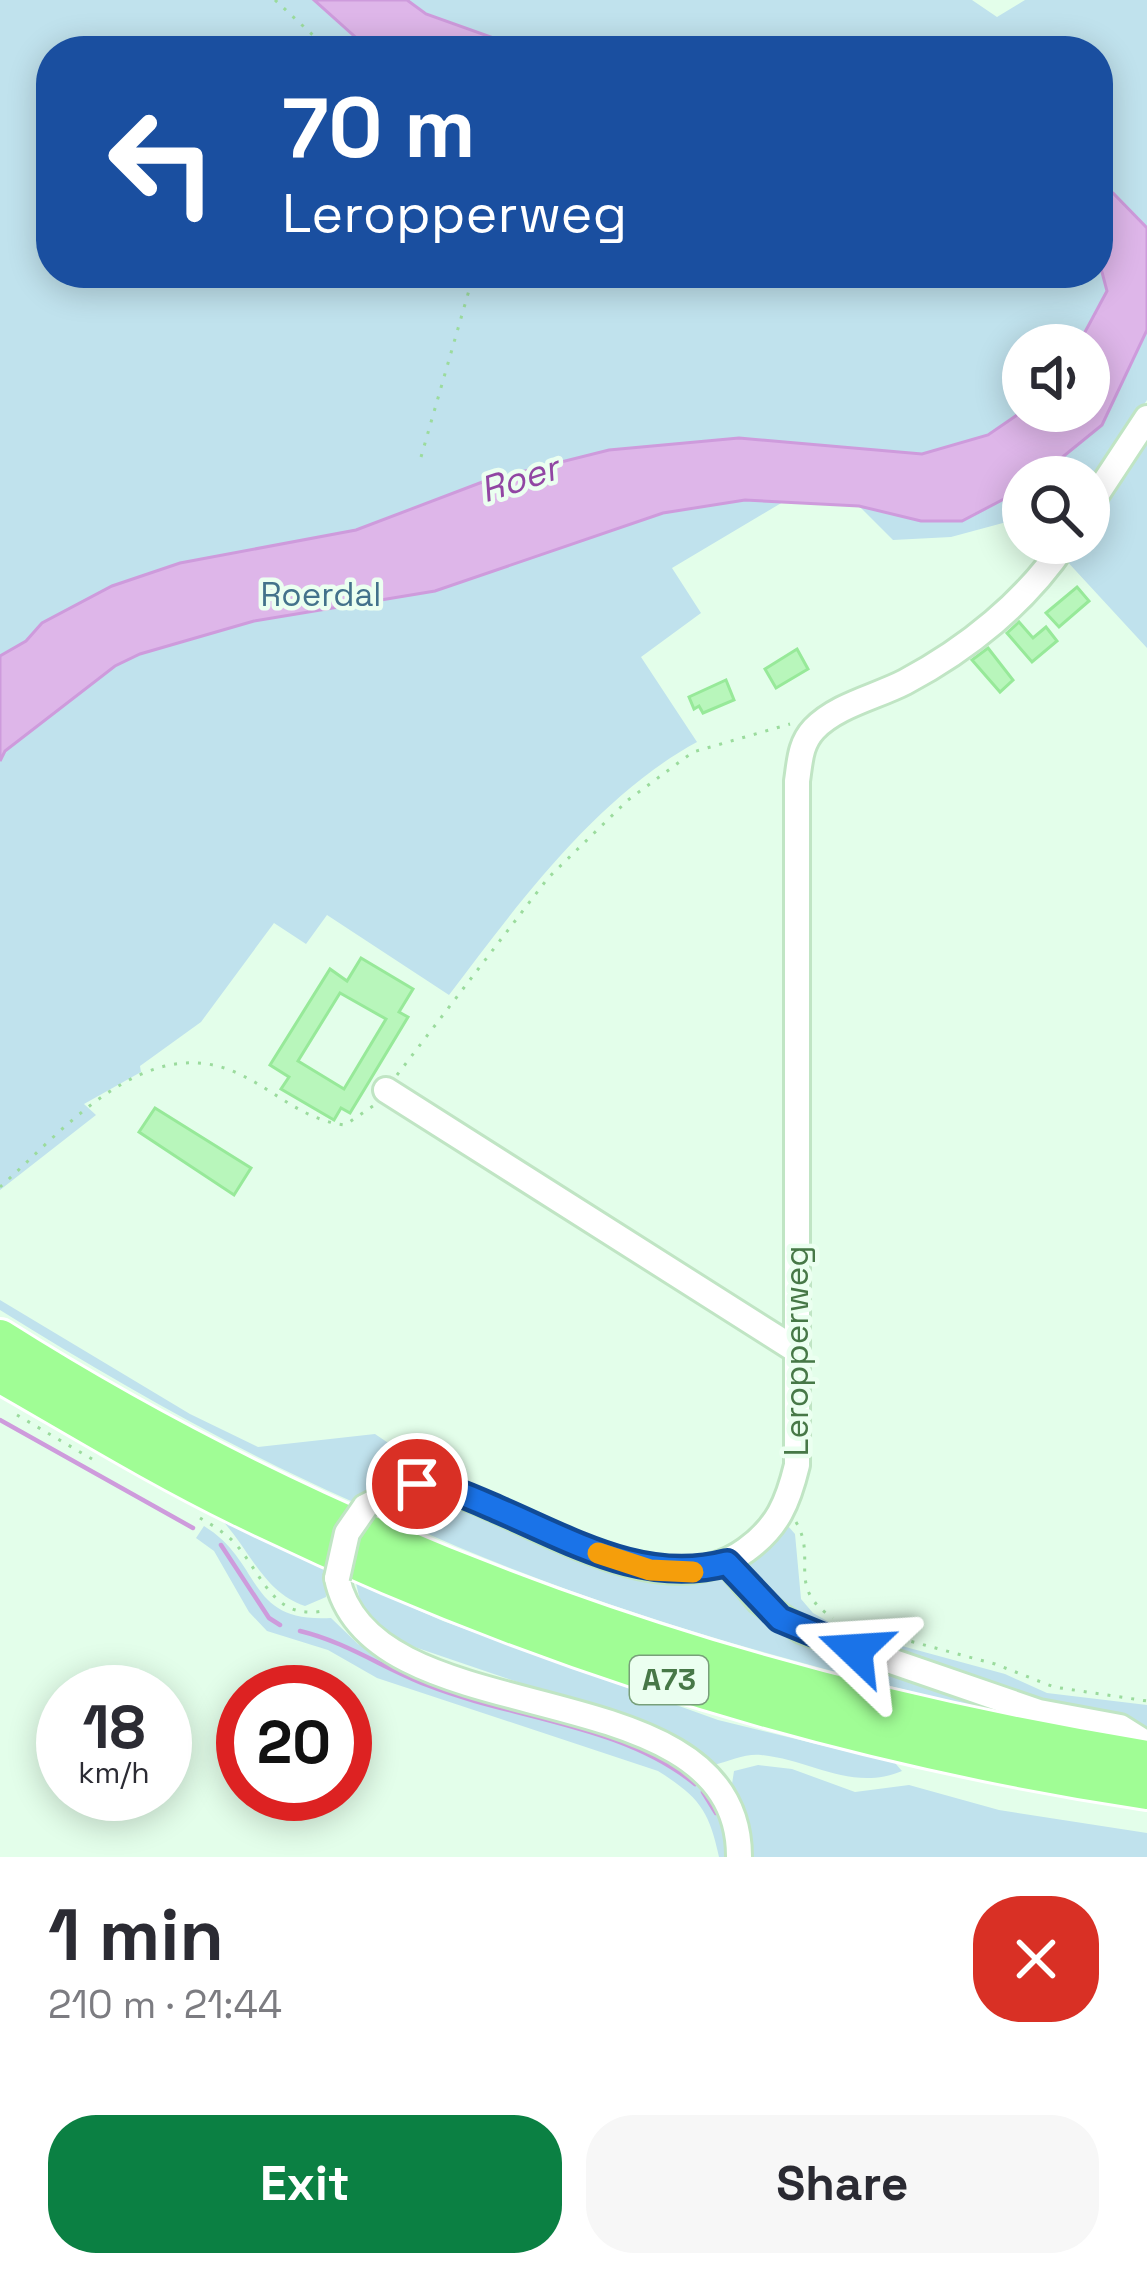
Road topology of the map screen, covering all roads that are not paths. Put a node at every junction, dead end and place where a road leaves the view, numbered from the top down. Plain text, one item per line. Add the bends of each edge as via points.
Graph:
1 (1147, 418) edge
2 (1110, 474) edge
3 (1049, 564) edge
4 (386, 1090) road end
5 (0, 1338) edge
6 (796, 1350) junction
7 (0, 1374) edge
8 (727, 1563) junction
9 (1147, 1744) edge
10 (1147, 1760) edge
11 (1147, 1791) edge
12 (739, 1857) edge

1 - 2 street
3 - 6 street, Leropperweg via 942,661 830,716 802,745
4 - 6 street
5 - 10 highway, A73 via 290,1497 546,1606 882,1709
6 - 8 street, Leropperweg via 796,1465 787,1508
7 - 11 highway, A73 via 237,1506 572,1647 848,1732
8 - 9 street via 759,1601 801,1630 1039,1712 1120,1727
8 - 12 street, bridge via 650,1570 431,1485 406,1486 365,1507 347,1533 338,1578 352,1618 378,1644 681,1751 727,1800

